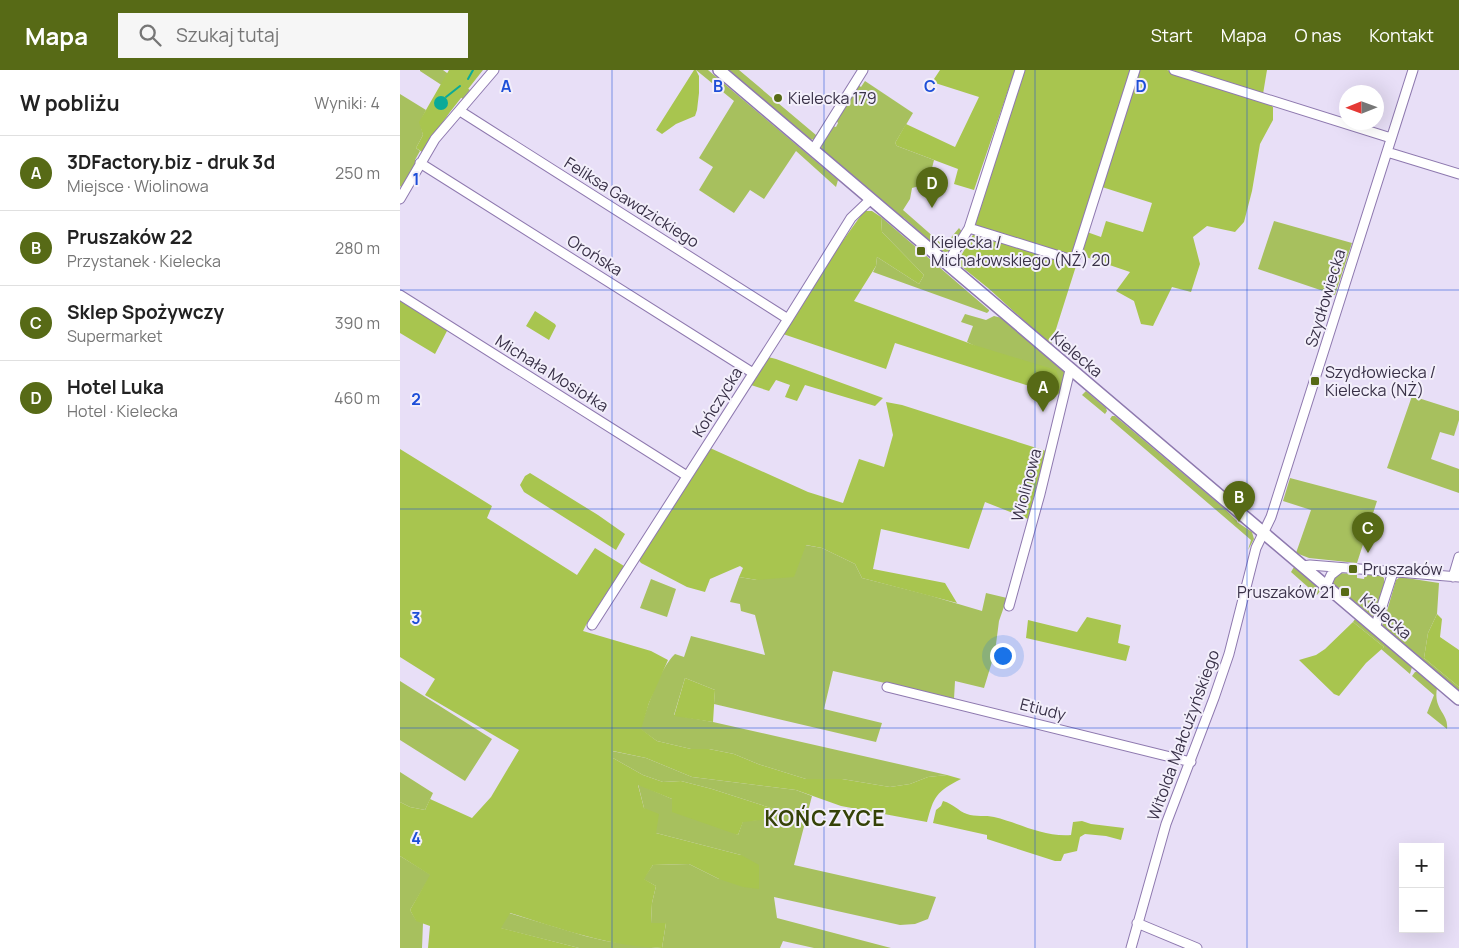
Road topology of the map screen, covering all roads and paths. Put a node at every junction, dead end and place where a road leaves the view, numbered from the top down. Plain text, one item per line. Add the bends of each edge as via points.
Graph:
1 (494, 70) edge
2 (719, 70) edge
3 (863, 70) edge
4 (1020, 70) edge
5 (1135, 70) edge
6 (1174, 70) edge
7 (1413, 70) edge
8 (460, 111) junction
9 (1391, 138) junction
10 (812, 150) junction
11 (1387, 152) junction
12 (420, 163) junction
13 (1459, 174) edge
14 (400, 199) edge
15 (871, 199) junction
16 (969, 228) junction
17 (947, 264) junction
18 (400, 295) edge
19 (788, 319) junction
20 (1070, 370) junction
21 (753, 373) junction
22 (687, 476) junction
23 (1264, 534) junction
24 (1459, 557) edge
25 (1303, 566) junction
26 (1340, 568) junction
27 (1393, 572) junction
28 (1456, 577) edge
29 (1326, 586) junction
30 (1009, 606) dead end
31 (592, 625) dead end
32 (1375, 628) junction
33 (887, 687) dead end
34 (1459, 699) edge
35 (1191, 762) junction
36 (1138, 923) junction
37 (1131, 948) edge
38 (1197, 948) edge

1 - 8 street
2 - 10 main road, Kielecka
3 - 10 street
4 - 16 street
5 - 16 street via 1074,258 1068,259
6 - 9 street
7 - 9 street, Szydłowiecka
8 - 12 street via 435,139
8 - 19 street, Feliksa Gawdzickiego
9 - 11 street, Szydłowiecka
10 - 15 main road, Kielecka
11 - 13 street
11 - 23 street, Szydłowiecka
12 - 14 street
12 - 21 street, Orońska
15 - 17 main road, Kielecka
15 - 19 street, Kończycka via 851,218
16 - 17 street
17 - 20 main road, Kielecka
18 - 22 street, Michała Mosiołka
19 - 21 street, Kończycka
20 - 23 main road, Kielecka
20 - 30 street, Wiolinowa
21 - 22 street, Kończycka
22 - 31 street, Kończycka
23 - 25 main road, Kielecka
23 - 35 street, Witolda Małcużyńskiego via 1256,548 1229,654
24 - 28 street
25 - 26 street
25 - 29 main road, Kielecka
26 - 27 street
26 - 29 street via 1331,575
27 - 28 street
27 - 32 street
29 - 32 main road, Kielecka
32 - 34 main road, Kielecka
33 - 35 street, Etiudy
35 - 36 street, Witolda Małcużyńskiego via 1166,824
36 - 37 street, Witolda Małcużyńskiego
36 - 38 street

